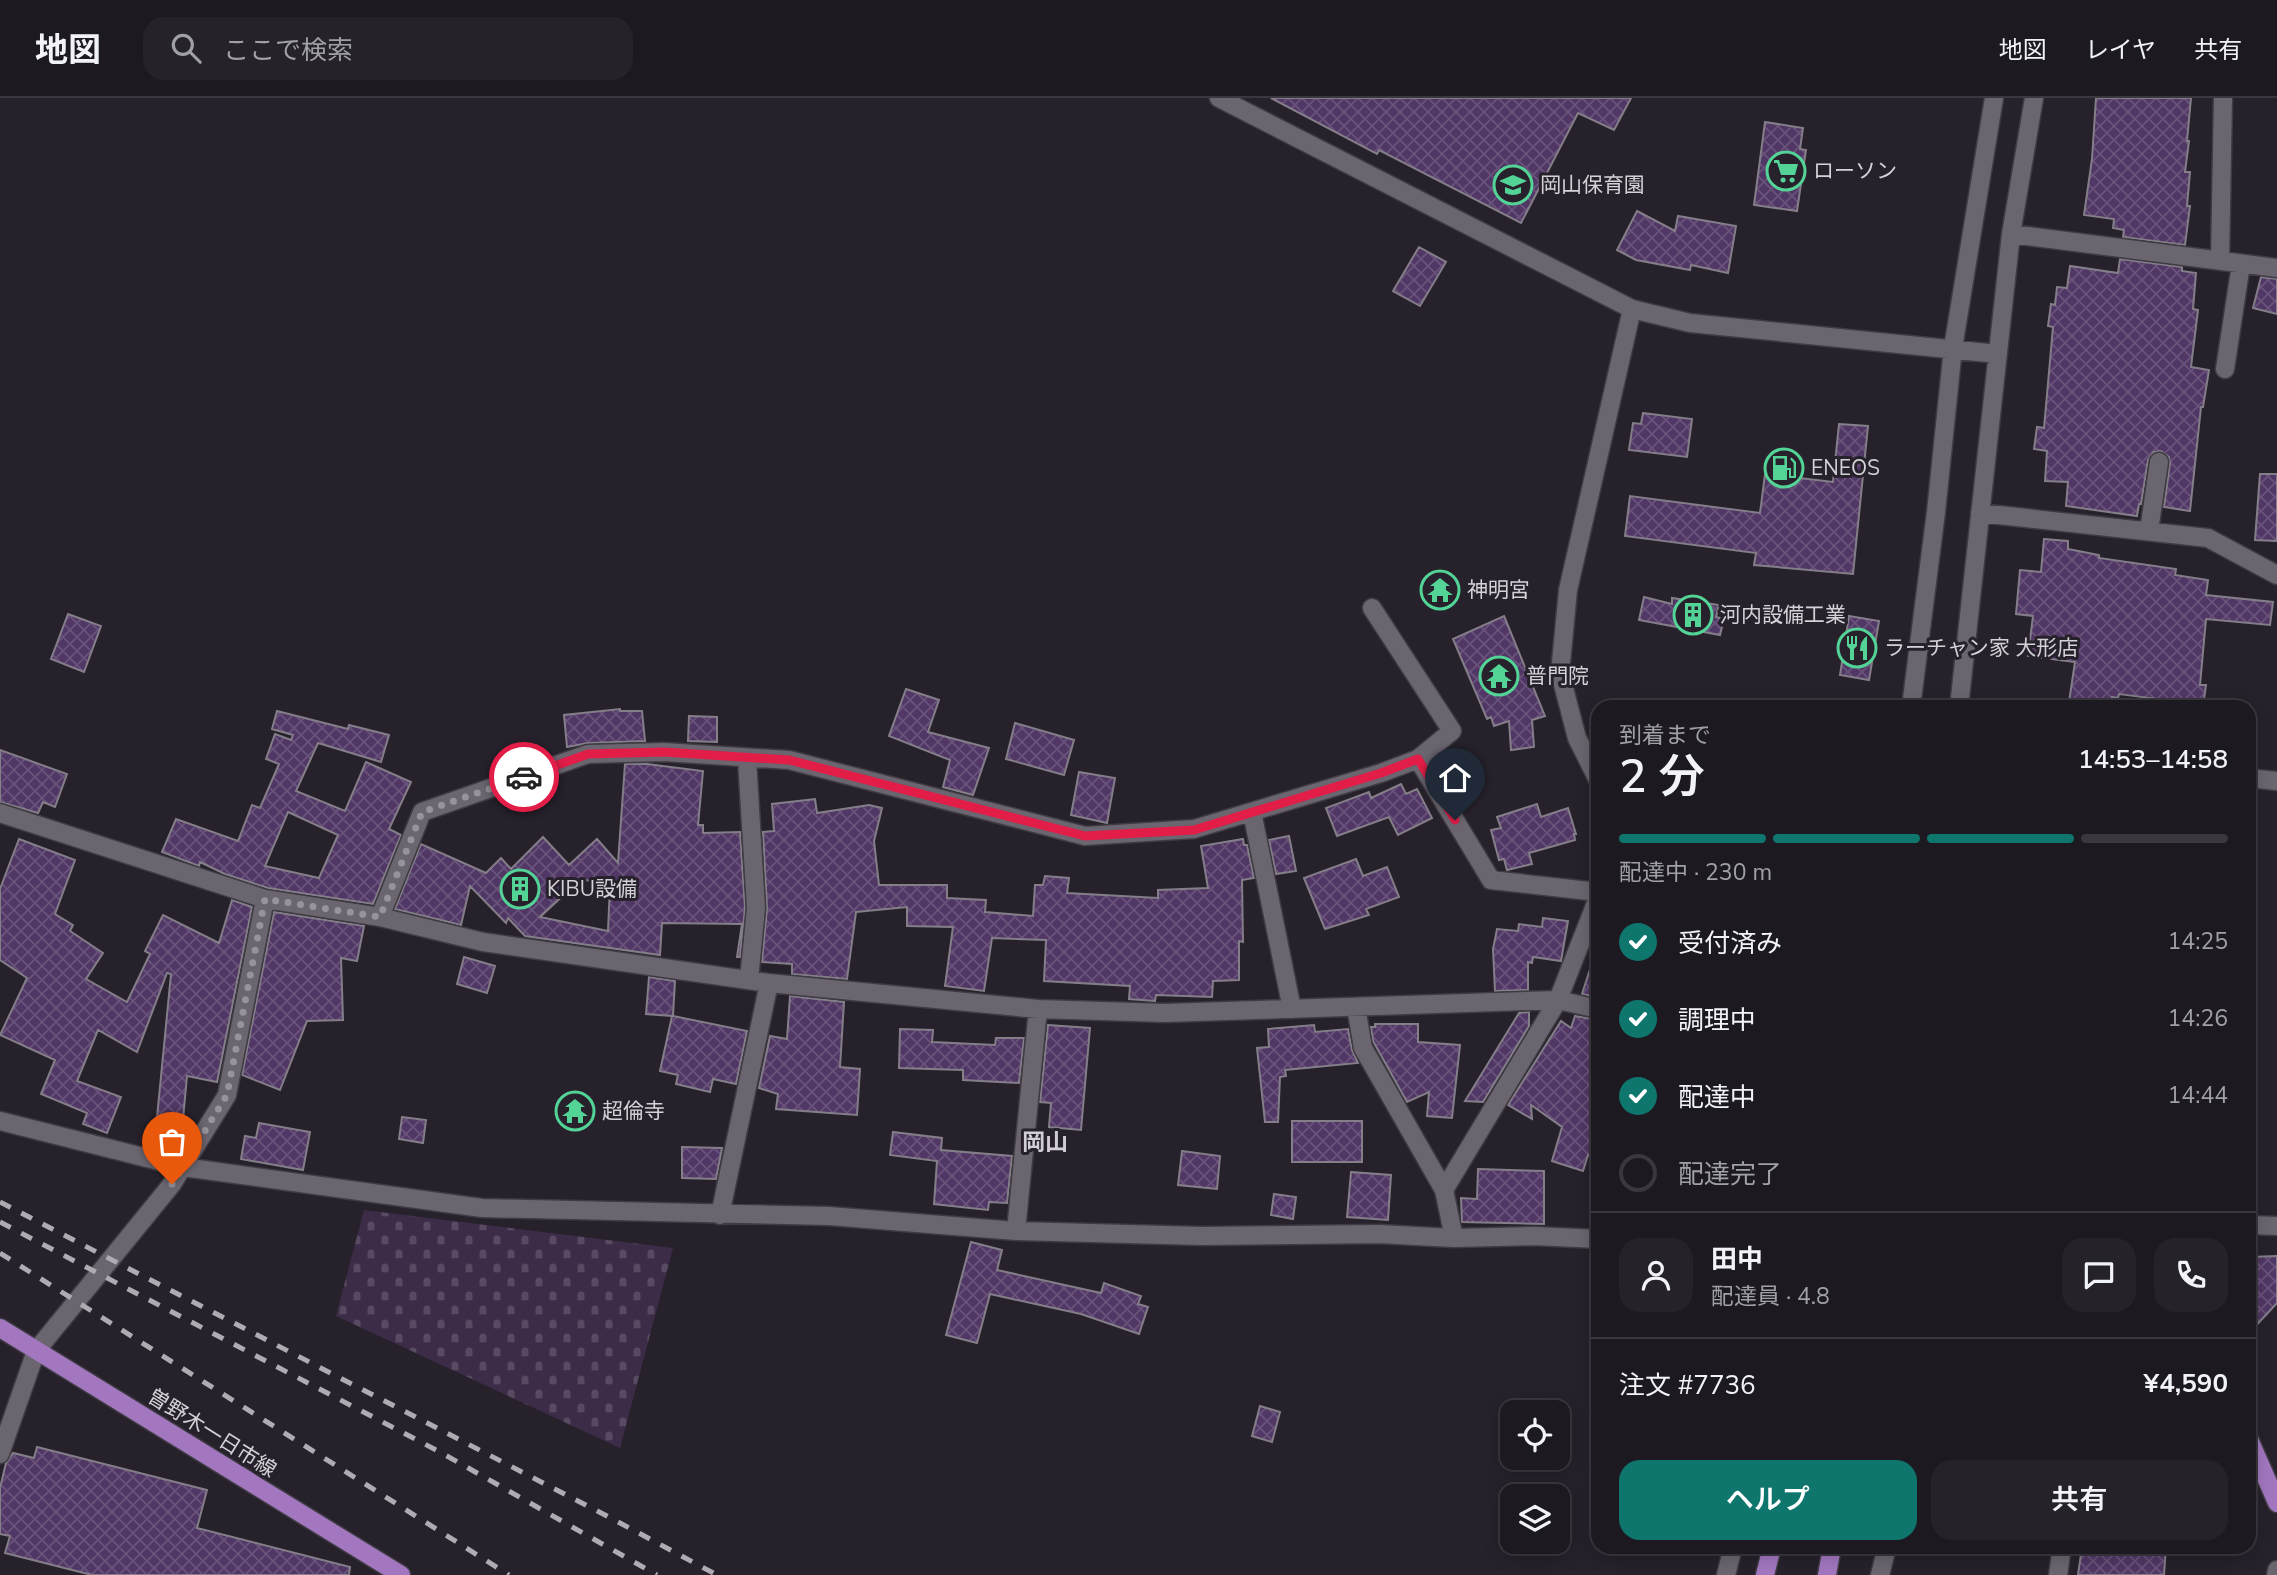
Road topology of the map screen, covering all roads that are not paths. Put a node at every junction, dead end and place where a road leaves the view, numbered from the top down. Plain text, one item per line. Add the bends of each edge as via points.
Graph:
1 (1219, 98) edge
2 (1994, 98) edge
3 (2034, 98) edge
4 (2223, 98) edge
5 (2011, 234) junction
6 (2220, 261) junction
7 (2241, 264) junction
8 (2277, 268) edge
9 (1632, 309) junction
10 (1953, 348) junction
11 (1998, 354) junction
12 (2225, 369) dead end
13 (2159, 462) dead end
14 (1980, 513) junction
15 (2149, 531) junction
16 (2277, 575) edge
17 (1372, 608) dead end
18 (1912, 700) edge
19 (1960, 700) edge
20 (747, 759) junction
21 (1418, 759) junction
22 (1591, 766) edge
23 (2256, 779) edge
24 (2277, 781) edge
25 (1252, 812) junction
26 (0, 813) edge
27 (1591, 891) edge
28 (265, 899) junction
29 (1591, 916) edge
30 (380, 917) junction
31 (749, 980) junction
32 (769, 983) junction
33 (1558, 1000) junction
34 (1356, 1007) junction
35 (1591, 1007) edge
36 (1038, 1009) junction
37 (1292, 1009) junction
38 (0, 1121) edge
39 (183, 1167) junction
40 (1444, 1190) junction
41 (720, 1215) junction
42 (2256, 1225) edge
43 (2277, 1226) edge
44 (1016, 1231) junction
45 (1454, 1238) junction
46 (1591, 1238) edge
47 (0, 1328) edge
48 (36, 1351) junction
49 (0, 1454) edge
50 (2256, 1455) edge
51 (2277, 1503) edge
52 (1730, 1554) edge
53 (1770, 1554) edge
54 (1831, 1554) edge
55 (1885, 1554) edge
56 (2061, 1554) edge
57 (401, 1575) edge
58 (1726, 1575) edge
59 (1765, 1575) edge
60 (1827, 1575) edge
61 (1880, 1575) edge
62 (2059, 1575) edge

1 - 9 street
2 - 10 street
3 - 5 street
4 - 6 street
5 - 6 street
5 - 11 street
6 - 7 street
7 - 8 street
7 - 12 street
9 - 10 street via 1690,323
9 - 22 street via 1568,590 1560,673 1577,738
10 - 11 street
10 - 18 street
11 - 14 street
13 - 15 street
14 - 15 street
14 - 19 street
15 - 16 street via 2208,538
17 - 21 street via 1452,731
20 - 25 street via 789,760 1085,836 1194,830
20 - 30 street via 664,752 588,754 422,812
20 - 31 street via 756,908
21 - 25 street
21 - 27 street via 1491,880
23 - 24 street
25 - 37 street
26 - 28 street
28 - 30 street
28 - 39 street via 227,1095
29 - 33 street
30 - 31 street via 483,942
31 - 32 street
32 - 36 street
32 - 41 street
33 - 34 street
33 - 35 street
33 - 40 street
34 - 37 street
34 - 40 street via 1363,1048
36 - 37 street via 1165,1013
36 - 44 street
38 - 39 street
39 - 41 street via 482,1208
39 - 48 street
40 - 45 street
41 - 44 street via 829,1216
42 - 43 street
44 - 45 street
45 - 46 street
47 - 48 main road, 曽野木一日市線
48 - 49 street
48 - 57 main road, 曽野木一日市線
50 - 51 main road
52 - 58 street
53 - 59 main road
54 - 60 main road
55 - 61 street
56 - 62 street

